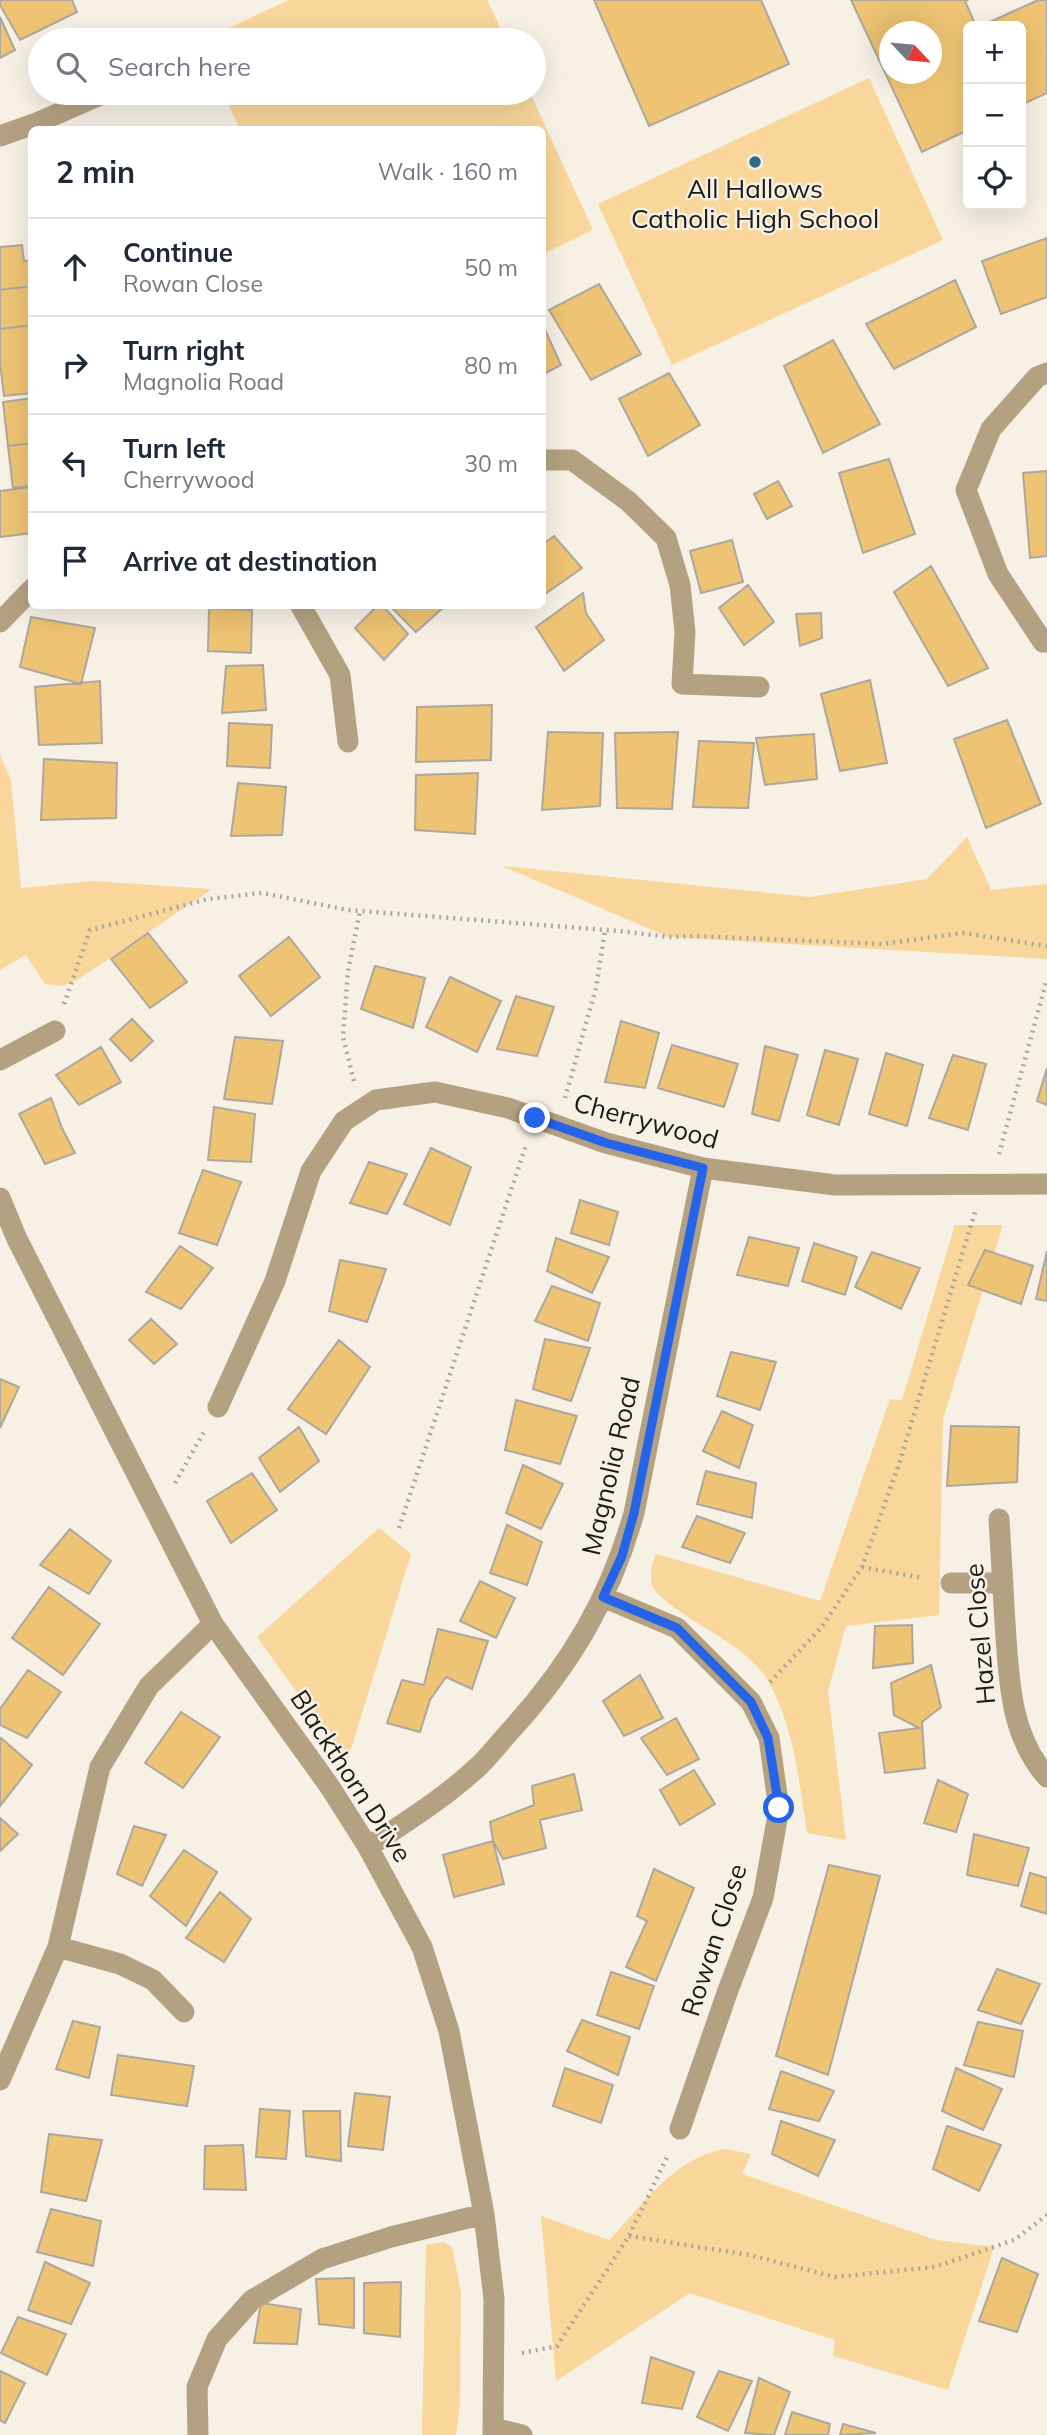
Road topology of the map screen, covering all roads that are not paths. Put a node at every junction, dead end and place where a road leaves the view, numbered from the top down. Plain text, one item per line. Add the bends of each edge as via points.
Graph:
1 (81, 105) edge
2 (38, 126) edge
3 (28, 129) edge
4 (0, 136) edge
5 (1047, 373) edge
6 (546, 460) edge
7 (28, 593) edge
8 (303, 609) edge
9 (0, 622) edge
10 (1046, 646) edge
11 (759, 688) dead end
12 (348, 742) dead end
13 (55, 1031) road end
14 (0, 1060) edge
15 (703, 1168) junction
16 (1047, 1184) edge
17 (0, 1198) edge
18 (9, 1242) edge
19 (218, 1407) road end
20 (999, 1519) dead end
21 (951, 1583) road end
22 (1003, 1583) junction
23 (603, 1597) junction
24 (213, 1623) junction
25 (1047, 1777) edge
26 (368, 1847) junction
27 (58, 1947) junction
28 (184, 2011) dead end
29 (0, 2080) edge
30 (680, 2129) road end
31 (484, 2214) junction
32 (493, 2431) edge
33 (198, 2435) edge
34 (522, 2435) edge

1 - 2 street
3 - 4 street
5 - 10 street via 1037,377 991,429 966,490 998,574
6 - 11 street via 572,460 628,500 666,538 680,585 685,632 682,684
7 - 9 street
8 - 12 street via 340,675
13 - 14 street
15 - 16 street, Cherrywood via 835,1185
15 - 19 street, Cherrywood via 606,1143 508,1108 435,1092 376,1100 344,1121 311,1171 275,1281
15 - 23 street, Magnolia Road via 634,1513 622,1556
17 - 18 street, Blackthorn Drive
18 - 24 street, Blackthorn Drive
20 - 22 street, Hazel Close
21 - 22 street
22 - 25 street, Hazel Close via 1010,1693 1019,1729 1034,1762
23 - 26 street, Magnolia Road via 587,1630 538,1701 480,1765 426,1809
23 - 30 street, Rowan Close via 677,1628 751,1702 768,1738 779,1808 763,1898
24 - 26 street, Blackthorn Drive
24 - 27 street via 149,1686 100,1767
26 - 31 street, Blackthorn Drive via 422,1947 449,2031
27 - 28 street via 120,1964 153,1980
27 - 29 street
31 - 32 street, Blackthorn Drive via 494,2299
31 - 33 street via 322,2259 252,2300 217,2339 197,2387
32 - 34 street

